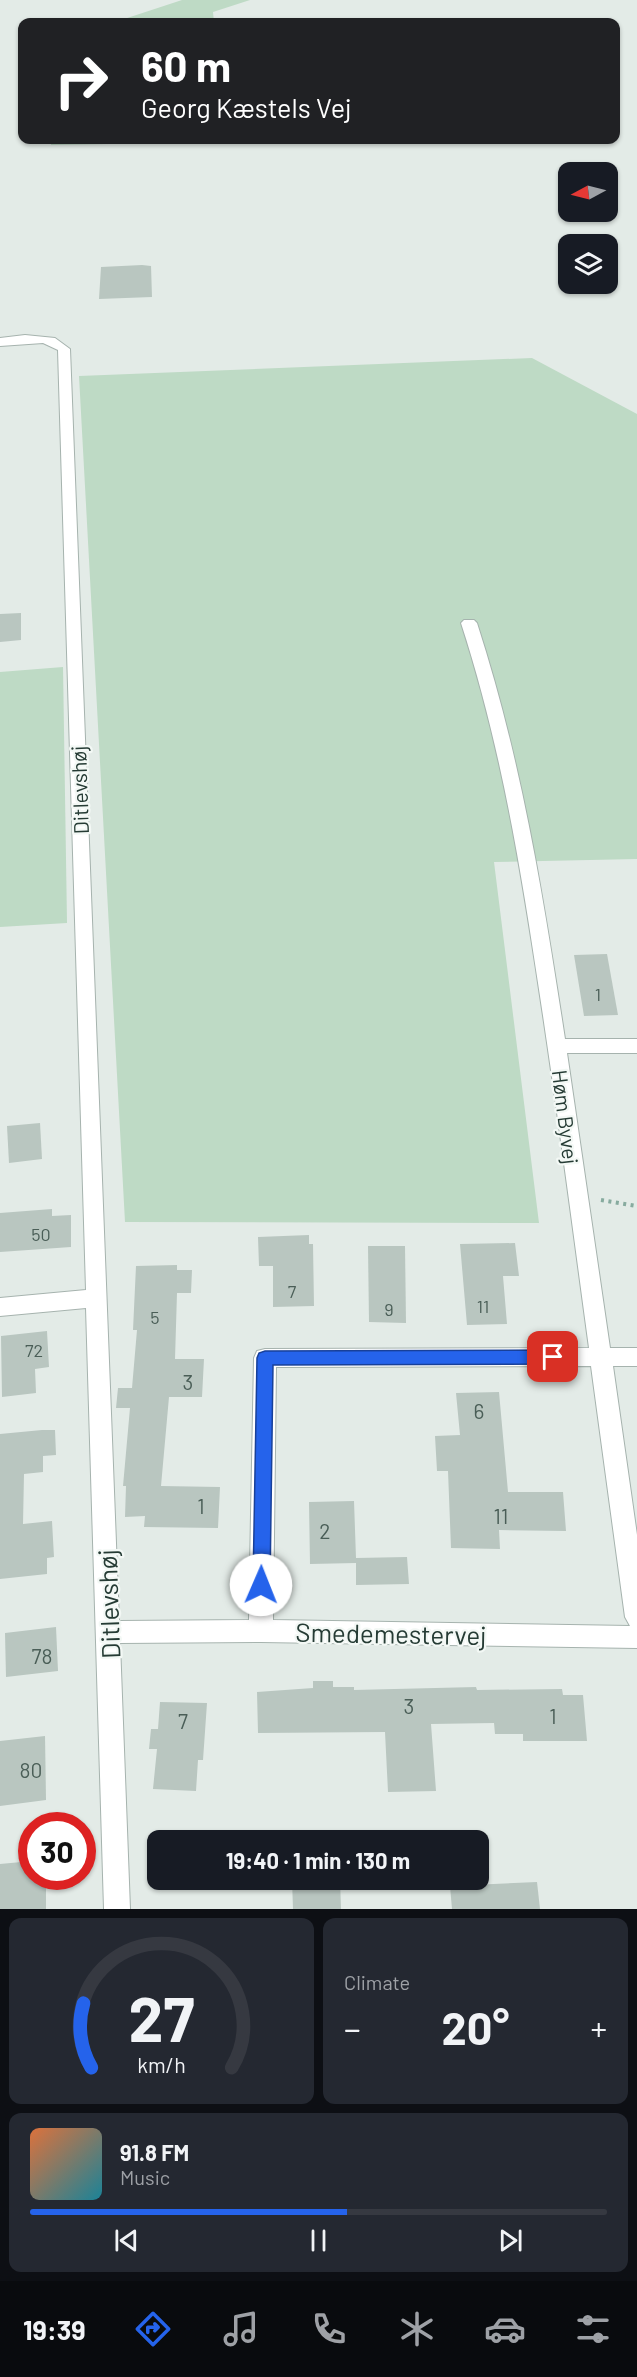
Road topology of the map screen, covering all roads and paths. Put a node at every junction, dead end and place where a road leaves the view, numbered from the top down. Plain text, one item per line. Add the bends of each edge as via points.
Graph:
1 (0, 342) edge
2 (469, 623) dead end
3 (557, 1046) junction
4 (637, 1046) edge
5 (601, 1200) dead end
6 (637, 1206) edge
7 (96, 1298) junction
8 (0, 1307) edge
9 (601, 1357) junction
10 (637, 1357) edge
11 (637, 1617) edge
12 (261, 1631) junction
13 (109, 1632) junction
14 (637, 1637) edge
15 (117, 1909) edge

1 - 7 street, Ditlevshøj via 38,339 58,342 64,349
2 - 3 street, Høm Byvej via 510,768 528,856
3 - 4 street
3 - 9 street, Høm Byvej
5 - 6 path
7 - 8 street
7 - 13 street, Ditlevshøj
9 - 10 street
9 - 11 street, Høm Byvej
9 - 12 street via 265,1358
12 - 13 street, Smedemestervej
12 - 14 street, Smedemestervej
13 - 15 street, Ditlevshøj

